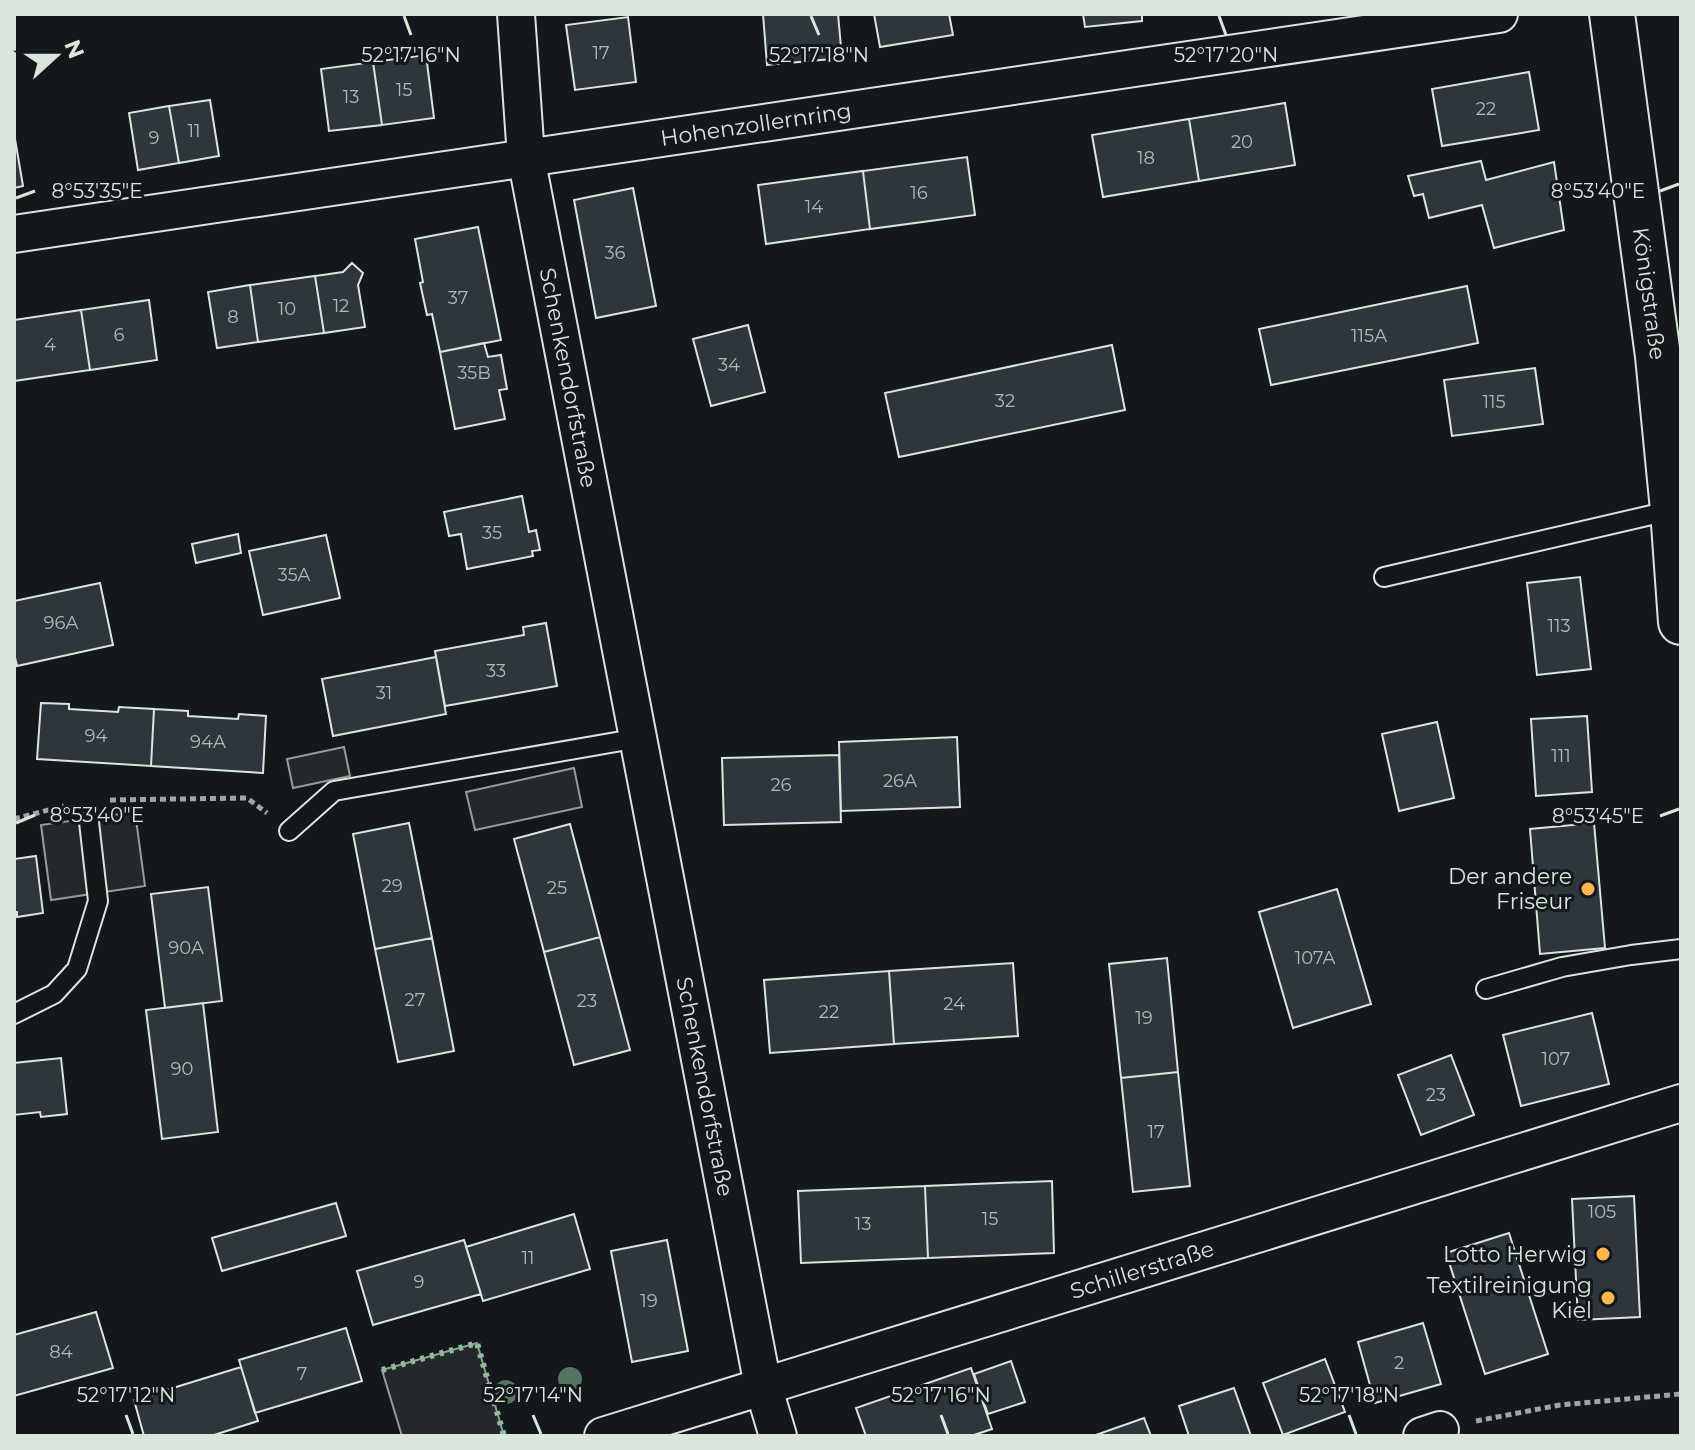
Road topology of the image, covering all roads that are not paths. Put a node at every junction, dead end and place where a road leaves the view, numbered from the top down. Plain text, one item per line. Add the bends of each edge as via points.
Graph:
1 (516, 14) edge
2 (1499, 14) edge
3 (1612, 14) edge
4 (526, 157) junction
5 (14, 234) edge
6 (1673, 510) junction
7 (1384, 577) dead end
8 (1681, 622) edge
9 (639, 738) junction
10 (89, 822) dead end
11 (289, 831) road end
12 (1681, 949) edge
13 (1486, 989) dead end
14 (14, 1014) edge
15 (1681, 1103) edge
16 (763, 1386) junction
17 (603, 1436) edge
18 (778, 1436) edge

1 - 4 street, Schenkendorfstraße
2 - 4 street, Hohenzollernring
3 - 6 main road, Königstraße
4 - 5 street, Hohenzollernring
4 - 9 street, Schenkendorfstraße
6 - 7 lane
6 - 8 main road, Königstraße
9 - 11 lane via 334,791
9 - 16 street, Schenkendorfstraße
10 - 14 lane via 98,901 77,969 54,994
12 - 13 lane via 1562,967
15 - 16 street, Schillerstraße
16 - 17 street, Schillerstraße
16 - 18 street, Schenkendorfstraße

